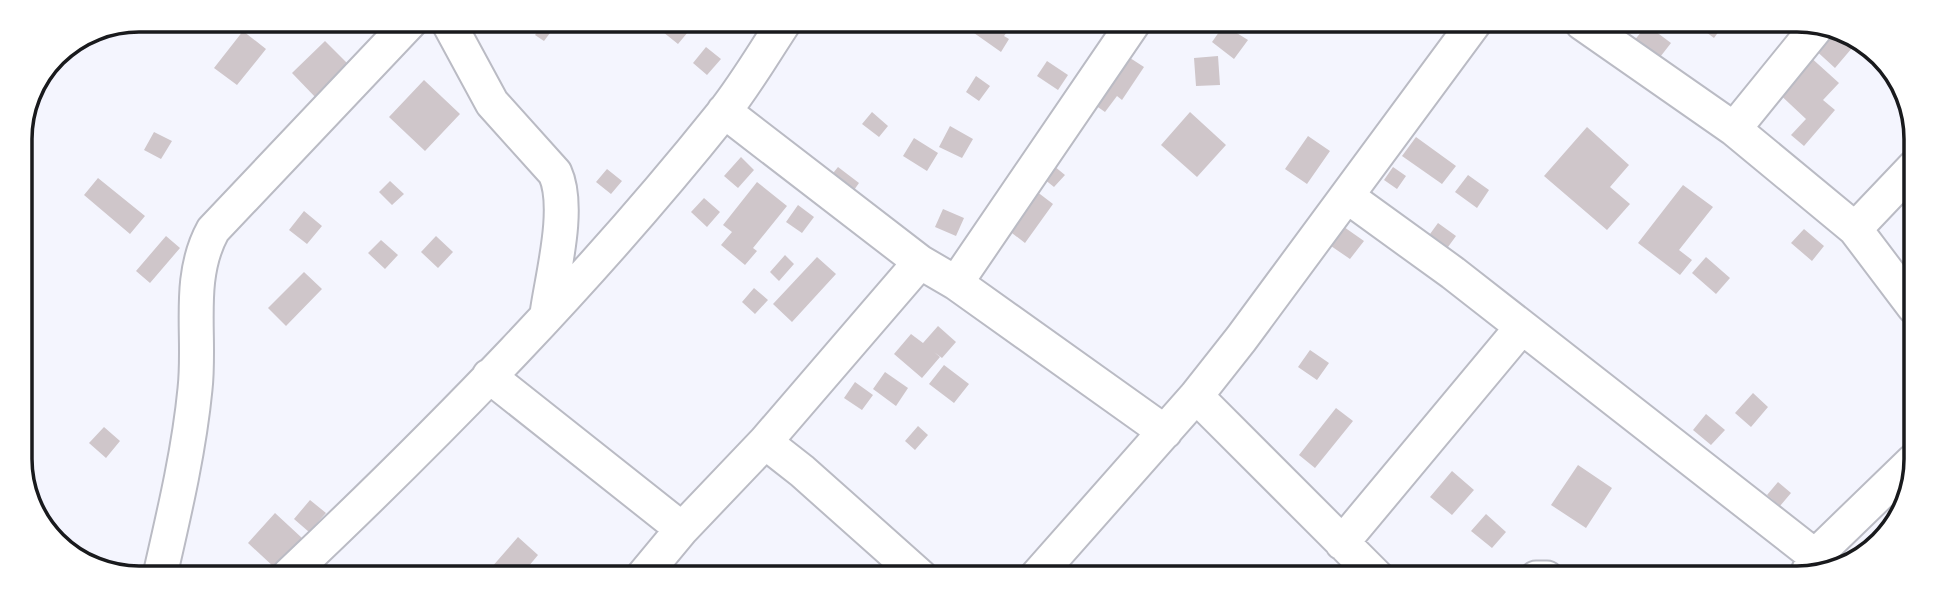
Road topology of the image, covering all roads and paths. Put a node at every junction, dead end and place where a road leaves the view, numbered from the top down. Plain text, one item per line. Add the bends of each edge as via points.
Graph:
1 (402, 31) edge
2 (452, 31) edge
3 (759, 31) edge
4 (778, 31) edge
5 (1129, 31) edge
6 (1468, 31) edge
7 (1593, 31) edge
8 (1812, 32) edge
9 (760, 57) junction
10 (724, 111) junction
11 (1734, 129) junction
12 (1904, 178) edge
13 (1348, 197) junction
14 (1855, 229) junction
15 (920, 262) junction
16 (956, 283) junction
17 (1904, 294) edge
18 (547, 314) junction
19 (1522, 327) junction
20 (489, 376) junction
21 (1196, 396) junction
22 (1165, 432) junction
23 (765, 442) junction
24 (1904, 470) edge
25 (682, 529) junction
26 (1342, 543) junction
27 (1808, 565) edge
28 (1812, 565) edge
29 (162, 566) edge
30 (299, 566) edge
31 (661, 566) edge
32 (909, 566) edge
33 (1046, 566) edge
34 (1366, 566) edge

1 - 29 street via 213,230 202,251 197,274 195,388
2 - 18 street via 492,103 560,183
3 - 9 street
4 - 9 street
5 - 16 street
6 - 13 street
7 - 11 street
8 - 11 street
9 - 10 street
10 - 15 street
10 - 18 street
11 - 14 street
12 - 14 street
13 - 19 street
13 - 21 street
14 - 17 street
15 - 16 street
15 - 23 street
16 - 22 street
18 - 20 street
19 - 26 street
19 - 27 street
20 - 25 street
20 - 30 street via 404,467
21 - 22 street
21 - 26 street
22 - 33 street
23 - 25 street
23 - 32 street
24 - 28 street
25 - 31 street
26 - 34 street

